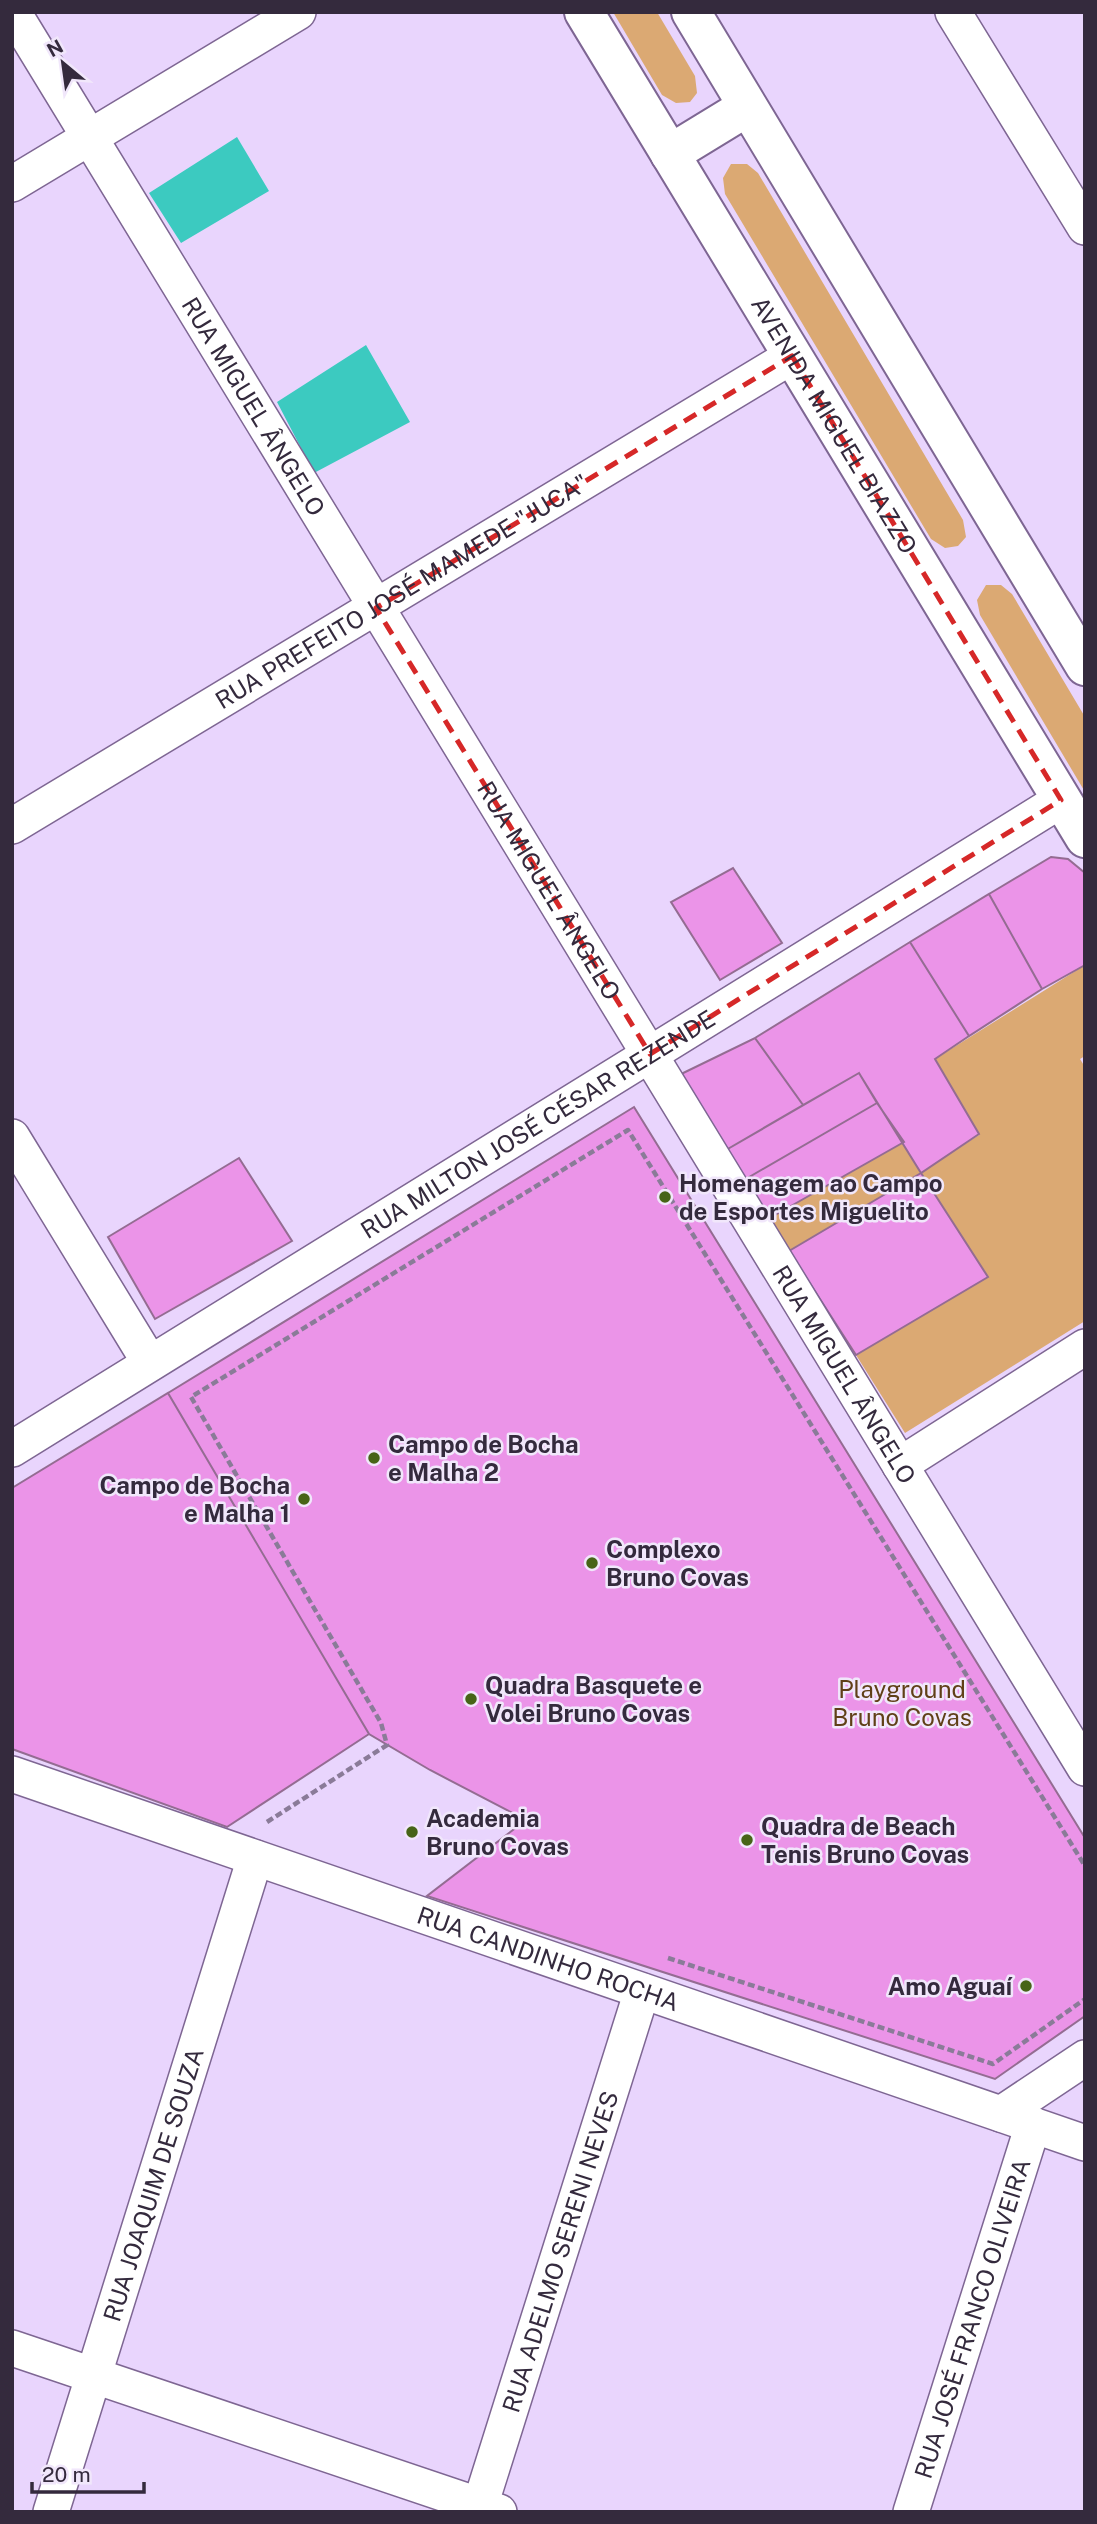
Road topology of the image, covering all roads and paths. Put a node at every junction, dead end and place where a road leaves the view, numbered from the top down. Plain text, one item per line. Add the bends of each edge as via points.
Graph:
1 (13, 12) edge
2 (298, 12) edge
3 (584, 12) edge
4 (691, 12) edge
5 (953, 12) edge
6 (747, 107) junction
7 (90, 137) junction
8 (670, 154) junction
9 (12, 184) edge
10 (1085, 227) edge
11 (792, 356) junction
12 (376, 608) junction
13 (1085, 666) edge
14 (1061, 800) junction
15 (12, 826) edge
16 (1085, 838) edge
17 (650, 1054) junction
18 (12, 1137) edge
19 (1085, 1347) edge
20 (150, 1363) junction
21 (12, 1449) edge
22 (900, 1465) junction
23 (1085, 1768) edge
24 (12, 1774) edge
25 (278, 1830) dead end
26 (255, 1858) junction
27 (1085, 1866) edge
28 (667, 1957) dead end
29 (642, 1991) junction
30 (1085, 1999) edge
31 (1085, 2058) edge
32 (1017, 2119) junction
33 (1085, 2143) edge
34 (12, 2347) edge
35 (96, 2376) junction
36 (486, 2510) edge
37 (51, 2512) edge
38 (911, 2512) edge

1 - 7 street, RUA MIGUEL ÂNGELO
2 - 7 street
3 - 8 street, AVENIDA MIGUEL BIAZZO
4 - 6 street
5 - 10 street
6 - 8 street
6 - 13 street
7 - 9 street
7 - 12 street, RUA MIGUEL ÂNGELO
8 - 11 street, AVENIDA MIGUEL BIAZZO
11 - 12 street, RUA PREFEITO JOSÉ MAMEDE "JUCA"
11 - 14 street, AVENIDA MIGUEL BIAZZO
12 - 15 street, RUA PREFEITO JOSÉ MAMEDE "JUCA"
12 - 17 street, RUA MIGUEL ÂNGELO
14 - 16 street, AVENIDA MIGUEL BIAZZO
14 - 17 street, RUA MILTON JOSÉ CÉSAR REZENDE
17 - 20 street, RUA MILTON JOSÉ CÉSAR REZENDE
17 - 22 street, RUA MIGUEL ÂNGELO
18 - 20 street
19 - 22 street
20 - 21 street, RUA MILTON JOSÉ CÉSAR REZENDE
22 - 23 street, RUA MIGUEL ÂNGELO
24 - 26 street, RUA CANDINHO ROCHA
25 - 27 path via 263,1825 387,1745 381,1723 191,1397 628,1130
26 - 29 street, RUA CANDINHO ROCHA
26 - 35 street, RUA JOAQUIM DE SOUZA
28 - 30 path via 993,2064
29 - 32 street, RUA CANDINHO ROCHA
29 - 36 street, RUA ADELMO SERENI NEVES
31 - 32 street
32 - 33 street, RUA CANDINHO ROCHA
32 - 38 street, RUA JOSÉ FRANCO OLIVEIRA
34 - 35 street
35 - 36 street
35 - 37 street, RUA JOAQUIM DE SOUZA

